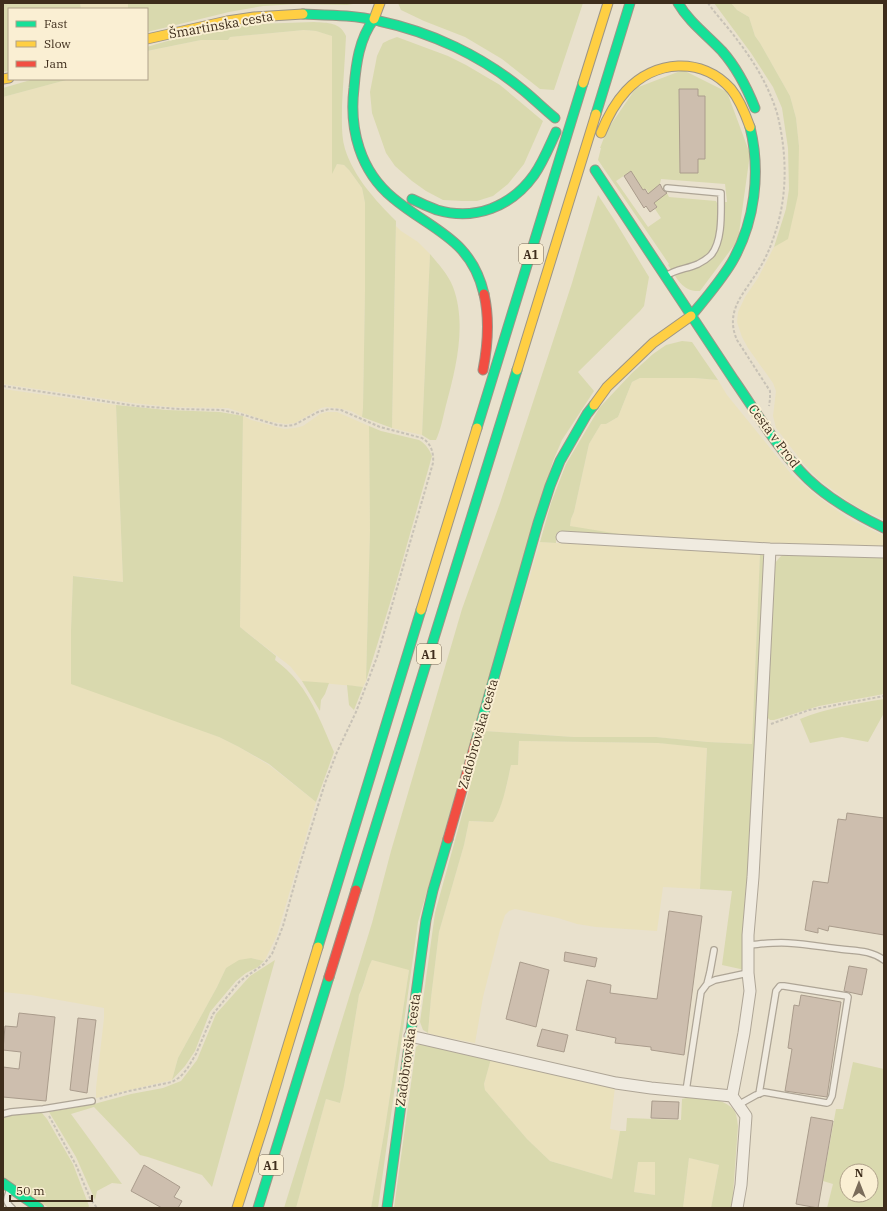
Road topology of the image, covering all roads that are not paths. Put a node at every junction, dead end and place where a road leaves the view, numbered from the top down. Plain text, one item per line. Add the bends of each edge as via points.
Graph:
1 (380, 3) edge
2 (608, 3) edge
3 (630, 3) edge
4 (678, 3) edge
5 (374, 19) junction
6 (374, 37) dead end
7 (148, 39) edge
8 (591, 60) junction
9 (572, 88) dead end
10 (758, 118) dead end
11 (598, 142) dead end
12 (593, 155) dead end
13 (595, 170) dead end
14 (573, 186) junction
15 (667, 188) dead end
16 (406, 195) dead end
17 (666, 276) junction
18 (719, 296) dead end
19 (691, 316) junction
20 (481, 380) dead end
21 (472, 411) dead end
22 (470, 448) junction
23 (884, 528) edge
24 (562, 537) dead end
25 (770, 549) junction
26 (884, 552) edge
27 (748, 945) junction
28 (714, 950) dead end
29 (884, 960) edge
30 (748, 973) junction
31 (707, 984) junction
32 (410, 1036) junction
33 (686, 1091) junction
34 (759, 1094) junction
35 (92, 1101) road end
36 (735, 1101) junction
37 (3, 1114) edge
38 (7, 1186) edge
39 (12, 1208) edge
40 (38, 1208) edge
41 (237, 1208) edge
42 (258, 1208) edge
43 (387, 1208) edge
44 (737, 1208) edge

1 - 5 main road
2 - 8 main road, A1
3 - 14 main road, A1
4 - 10 main road via 743,79
5 - 6 main road
5 - 7 main road, Šmartinska cesta via 309,13 253,17
5 - 16 main road, Šmartinska cesta via 410,28 468,53 512,81 558,117 552,144 539,168 514,197 496,208 473,214 448,213 424,206
5 - 20 main road via 366,31 359,51 352,102 354,132 361,155 375,180 405,208 458,245 478,275 485,296 488,320 488,347
8 - 9 main road via 578,75
8 - 22 main road, A1
11 - 19 main road via 607,118 627,89 642,77 660,68 684,66 703,70 720,79 739,101 754,148 756,182 753,205 744,238 732,262
12 - 14 main road via 591,162
13 - 17 main road, Cesta v Prod
14 - 42 main road, A1
15 - 17 lane via 721,193 721,214 716,246 710,255 697,264 673,271
17 - 19 main road, Cesta v Prod
18 - 19 main road, Zadobrovška cesta
19 - 23 main road, Cesta v Prod via 758,417 798,468 844,507
19 - 32 main road, Zadobrovška cesta via 653,342 607,387 572,439 550,486 433,890 426,920
21 - 22 main road
22 - 41 main road, A1
24 - 25 street
25 - 26 street
25 - 27 street
27 - 29 lane via 788,943 856,950 868,952
27 - 30 street
28 - 31 lane
30 - 31 lane
30 - 36 street via 750,991
31 - 33 lane via 701,992
32 - 33 street via 616,1083
32 - 43 main road, Zadobrovška cesta
33 - 36 street
34 - 34 lane via 764,1092 830,1102 848,997 780,986 776,991
34 - 36 lane
35 - 37 lane
36 - 44 street via 746,1116
38 - 39 lane via 6,1200
38 - 40 main road

